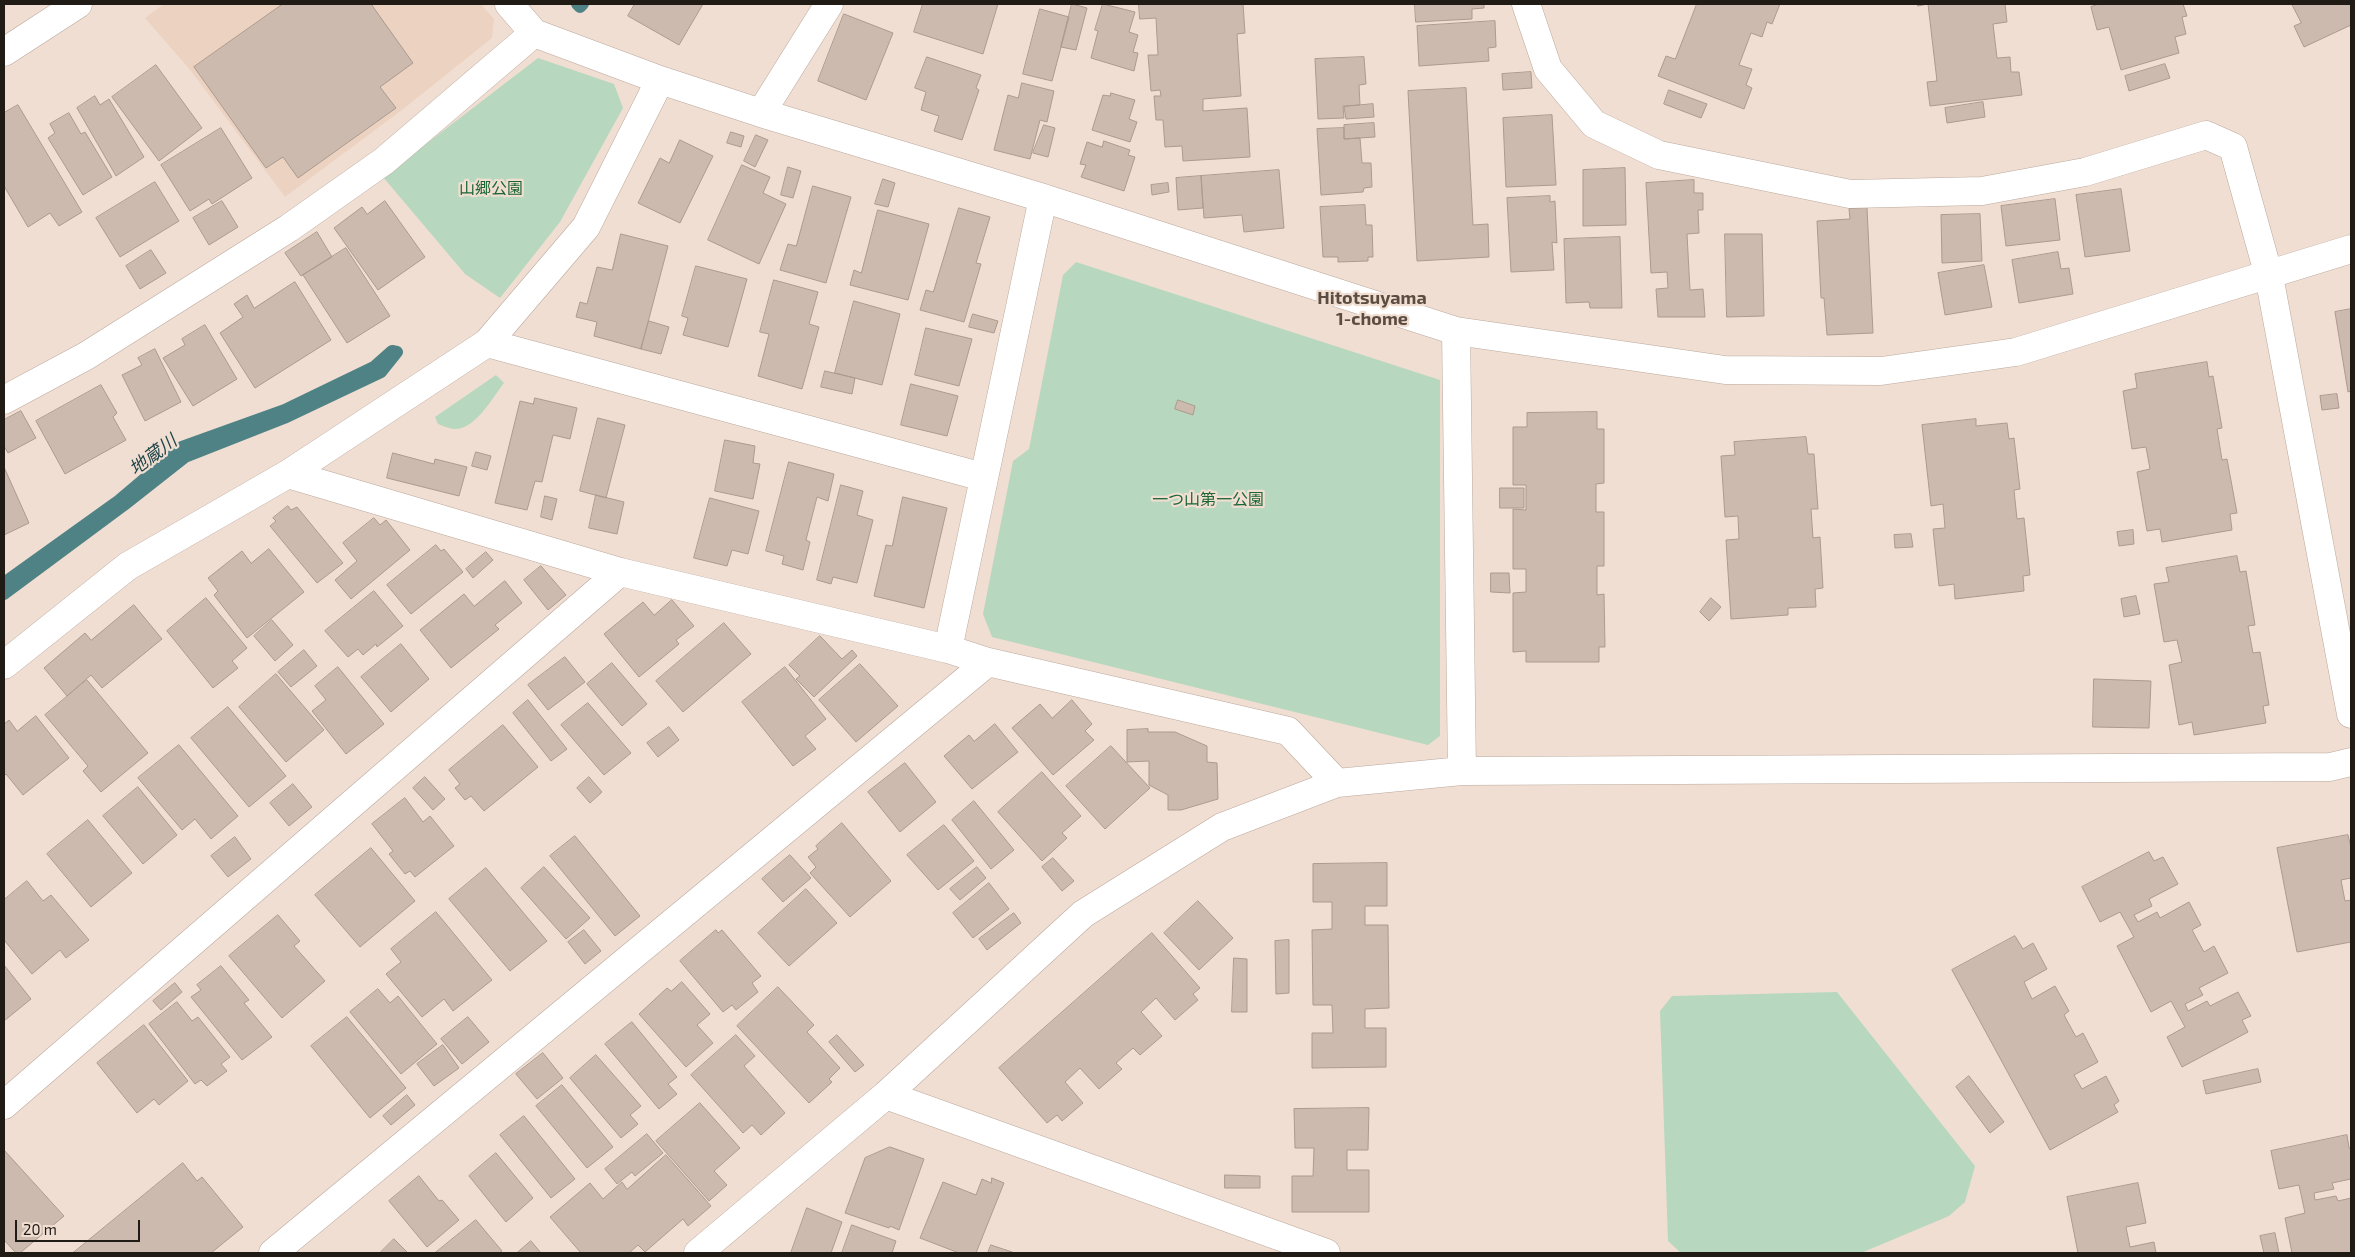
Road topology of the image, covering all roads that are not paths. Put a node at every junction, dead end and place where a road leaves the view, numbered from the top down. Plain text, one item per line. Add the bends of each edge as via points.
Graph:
1 (78, 4) edge
2 (509, 4) edge
3 (829, 4) edge
4 (1526, 4) edge
5 (534, 33) junction
6 (4, 52) edge
7 (660, 80) junction
8 (761, 113) junction
9 (1043, 198) junction
10 (2351, 249) edge
11 (2269, 276) junction
12 (1456, 332) junction
13 (487, 343) junction
14 (4, 400) edge
15 (288, 474) junction
16 (983, 477) junction
17 (620, 572) junction
18 (948, 650) junction
19 (988, 662) junction
20 (4, 665) edge
21 (2351, 714) edge
22 (2351, 762) edge
23 (1462, 770) junction
24 (1337, 784) junction
25 (886, 1095) junction
26 (4, 1105) edge
27 (273, 1253) edge
28 (698, 1253) edge
29 (1326, 1253) edge

1 - 6 street
2 - 5 street
3 - 8 street
4 - 11 street via 1548,69 1594,124 1659,155 1850,194 1982,191 2085,172 2206,135 2233,147
5 - 7 street
5 - 14 street via 384,161 289,228 86,356
7 - 8 street
7 - 13 street via 586,228
8 - 9 street
9 - 12 street
9 - 16 street
10 - 11 street
11 - 12 street via 2016,352 1881,371 1725,370
11 - 21 street
12 - 23 street
13 - 15 street
13 - 16 street
15 - 17 street
15 - 20 street via 128,566
16 - 18 street
17 - 18 street
17 - 26 street
18 - 19 street
19 - 24 street via 1288,731
19 - 27 street
22 - 23 street via 2320,767
23 - 24 street
24 - 25 street via 1222,827 1083,914
25 - 28 street
25 - 29 street

